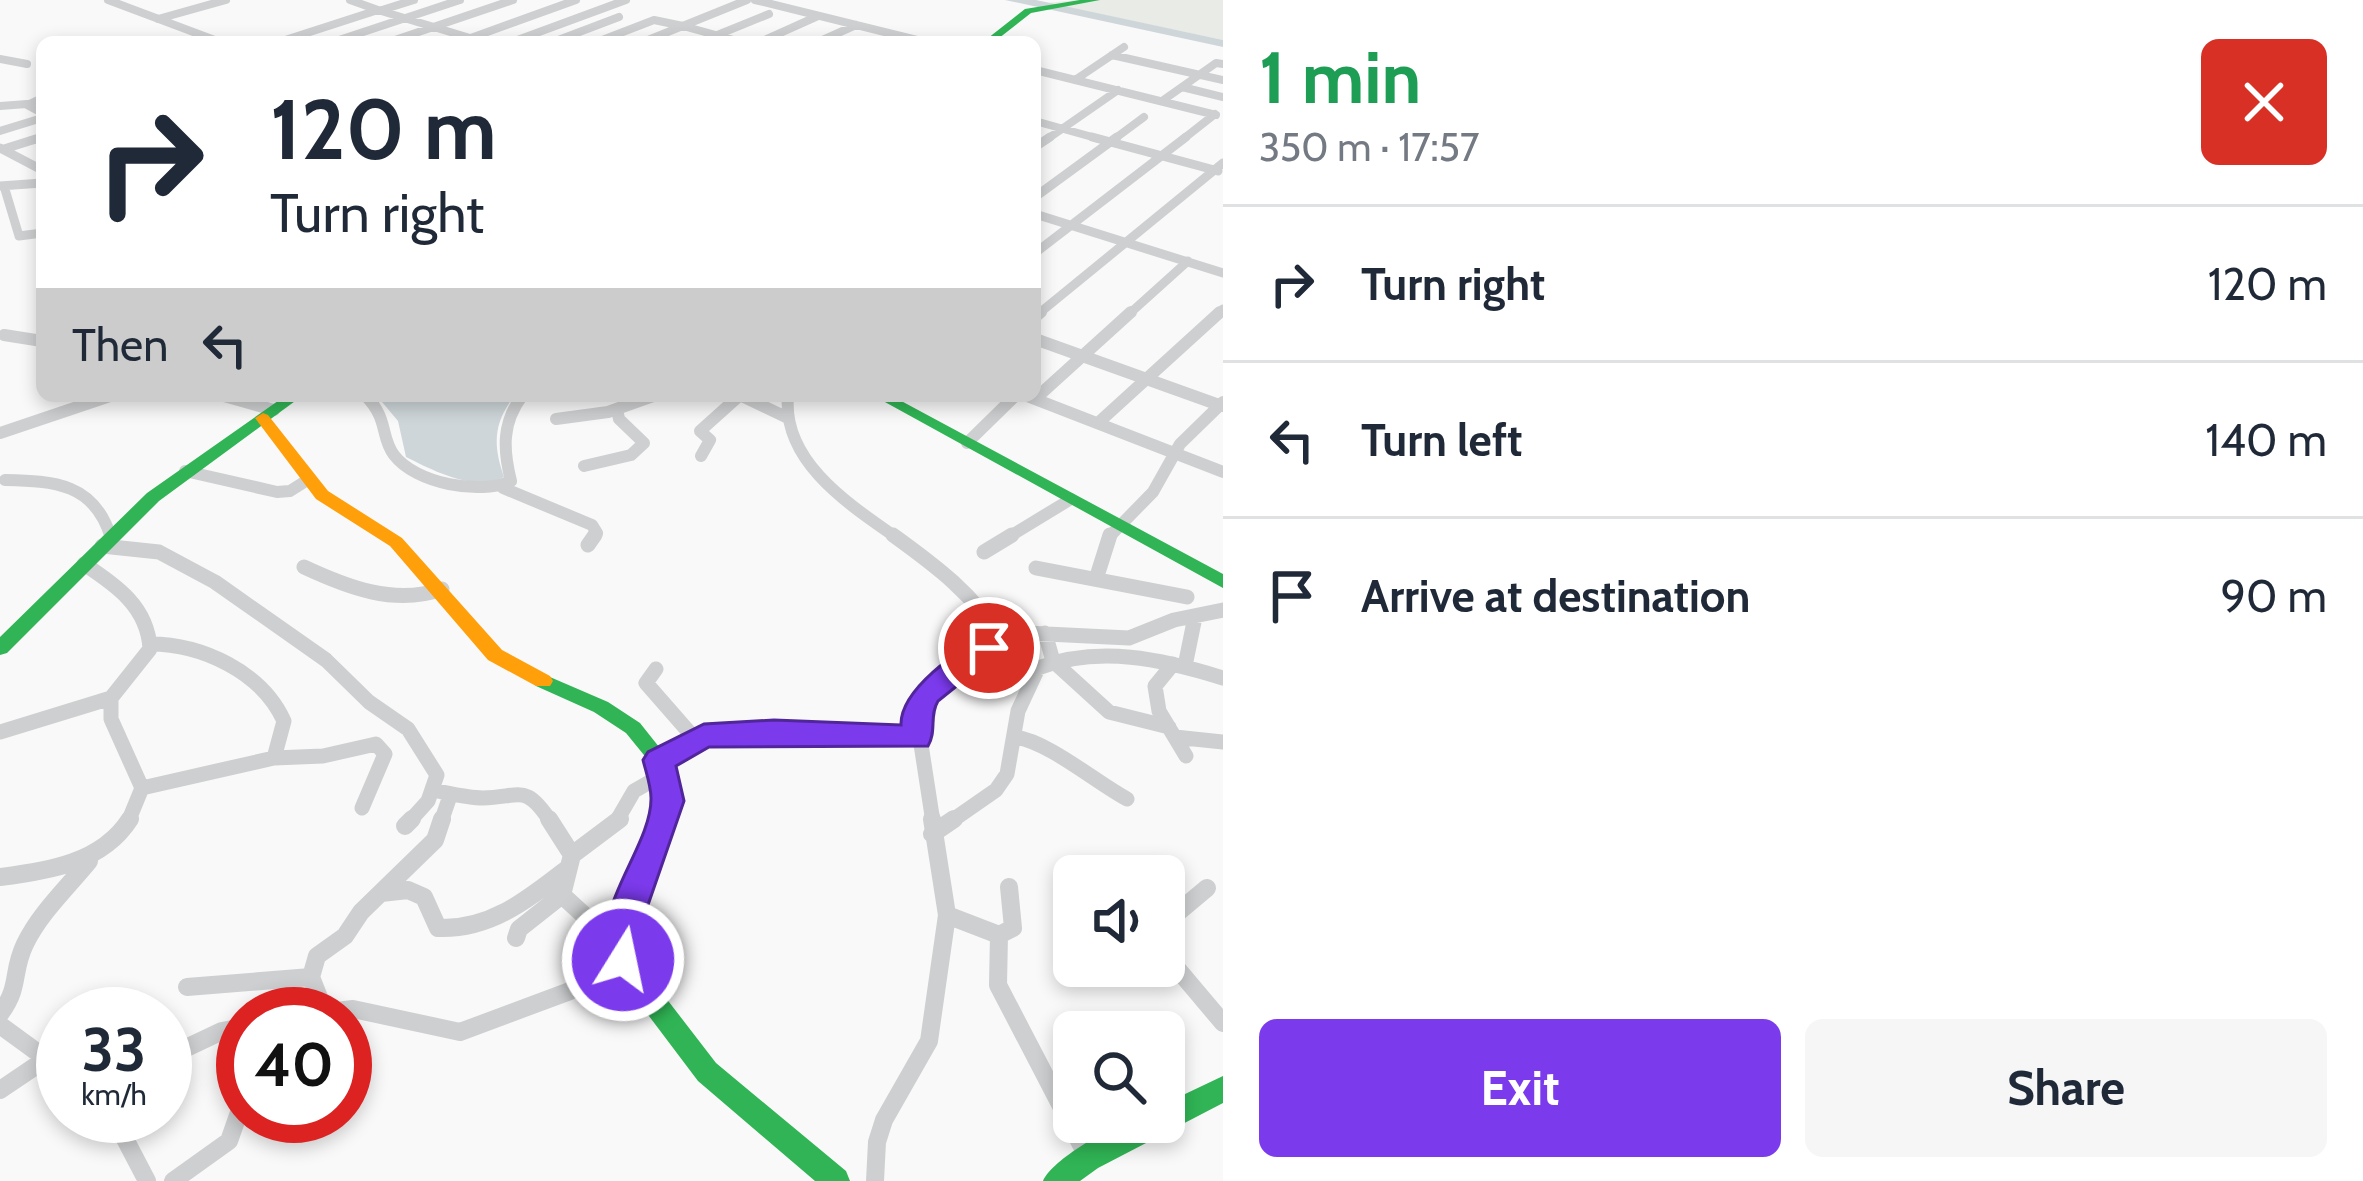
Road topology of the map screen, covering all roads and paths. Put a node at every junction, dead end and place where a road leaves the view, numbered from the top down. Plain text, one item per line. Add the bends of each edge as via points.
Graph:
1 (108, 0) edge
2 (226, 0) edge
3 (350, 0) edge
4 (414, 0) edge
5 (460, 0) edge
6 (513, 0) edge
7 (576, 0) edge
8 (626, 0) edge
9 (751, 0) edge
10 (1096, 0) edge
11 (380, 10) junction
12 (769, 14) dead end
13 (619, 16) dead end
14 (818, 16) junction
15 (406, 18) junction
16 (158, 19) junction
17 (856, 25) junction
18 (683, 26) junction
19 (432, 27) junction
20 (716, 35) junction
21 (204, 36) edge
22 (299, 36) edge
23 (350, 36) edge
24 (406, 36) edge
25 (463, 36) edge
26 (476, 36) edge
27 (528, 36) edge
28 (568, 36) edge
29 (613, 36) edge
30 (659, 36) edge
31 (719, 36) edge
32 (773, 36) edge
33 (831, 36) edge
34 (893, 36) edge
35 (996, 36) edge
36 (1124, 47) dead end
37 (1112, 55) junction
38 (0, 59) edge
39 (27, 64) dead end
40 (1223, 64) edge
41 (1041, 72) edge
42 (1200, 75) junction
43 (1075, 80) junction
44 (1223, 80) edge
45 (1182, 87) junction
46 (1118, 90) junction
47 (1223, 97) edge
48 (36, 100) edge
49 (1162, 101) junction
50 (27, 104) junction
51 (0, 106) edge
52 (36, 111) edge
53 (1219, 115) edge
54 (36, 117) edge
55 (1144, 117) dead end
56 (1041, 123) edge
57 (1062, 129) junction
58 (0, 131) edge
59 (36, 139) edge
60 (1112, 142) junction
61 (1041, 143) edge
62 (2, 148) edge
63 (1161, 156) junction
64 (36, 161) edge
65 (30, 163) junction
66 (36, 166) edge
67 (1220, 168) edge
68 (36, 183) edge
69 (2, 186) edge
70 (1041, 193) edge
71 (1041, 216) edge
72 (1072, 225) junction
73 (36, 233) edge
74 (1128, 243) junction
75 (1041, 248) edge
76 (1188, 261) junction
77 (1223, 272) edge
78 (1223, 309) edge
79 (1041, 312) edge
80 (4, 335) dead end
81 (36, 340) edge
82 (1041, 341) edge
83 (1080, 356) junction
84 (1148, 380) junction
85 (1041, 389) edge
86 (92, 402) edge
87 (239, 402) edge
88 (286, 402) edge
89 (372, 402) edge
90 (519, 402) edge
91 (636, 402) edge
92 (734, 402) edge
93 (754, 402) edge
94 (787, 402) edge
95 (892, 402) edge
96 (1009, 402) edge
97 (1041, 402) edge
98 (1222, 405) edge
99 (617, 409) junction
100 (268, 414) junction
101 (786, 417) junction
102 (556, 419) dead end
103 (1097, 423) junction
104 (0, 433) edge
105 (968, 442) junction
106 (1173, 453) junction
107 (701, 456) dead end
108 (584, 466) dead end
109 (185, 471) junction
110 (1223, 472) edge
111 (309, 479) junction
112 (5, 480) dead end
113 (503, 488) junction
114 (1071, 499) junction
115 (1116, 523) junction
116 (106, 542) junction
117 (588, 545) dead end
118 (985, 552) dead end
119 (84, 564) junction
120 (304, 566) dead end
121 (1036, 568) dead end
122 (1097, 576) junction
123 (1223, 582) edge
124 (442, 589) junction
125 (1187, 597) dead end
126 (1223, 610) edge
127 (1195, 617) junction
128 (1046, 633) junction
129 (1002, 641) junction
130 (150, 644) junction
131 (0, 648) edge
132 (1053, 661) junction
133 (1179, 665) junction
134 (656, 669) dead end
135 (1223, 678) edge
136 (111, 698) junction
137 (0, 732) edge
138 (1172, 732) junction
139 (1015, 736) junction
140 (917, 737) junction
141 (695, 739) junction
142 (1223, 742) edge
143 (1186, 756) dead end
144 (274, 758) junction
145 (660, 768) junction
146 (142, 788) junction
147 (441, 793) junction
148 (1127, 800) dead end
149 (362, 808) dead end
150 (404, 826) dead end
151 (932, 834) junction
152 (89, 861) junction
153 (570, 861) junction
154 (0, 877) edge
155 (1009, 887) dead end
156 (1207, 888) dead end
157 (381, 892) junction
158 (562, 896) junction
159 (1185, 906) edge
160 (947, 915) junction
161 (999, 935) junction
162 (516, 938) dead end
163 (623, 956) junction
164 (311, 977) junction
165 (1185, 978) edge
166 (187, 987) dead end
167 (313, 987) edge
168 (372, 1013) edge
169 (0, 1014) edge
170 (1223, 1023) edge
171 (0, 1025) edge
172 (36, 1052) edge
173 (36, 1073) edge
174 (1223, 1089) edge
175 (0, 1090) edge
176 (1185, 1108) edge
177 (130, 1143) edge
178 (231, 1143) edge
179 (1116, 1143) edge
180 (1088, 1158) junction
181 (147, 1181) edge
182 (173, 1181) edge
183 (836, 1181) edge
184 (875, 1181) edge
185 (1057, 1181) edge

1 - 16 street
2 - 16 street
3 - 11 street
4 - 11 street
5 - 15 street
6 - 19 street
7 - 26 street
8 - 27 street
9 - 14 street
9 - 18 street
10 - 35 main road via 1033,9
11 - 15 street
11 - 22 street
12 - 20 street
13 - 28 street
14 - 17 street
14 - 32 street
15 - 19 street
15 - 23 street
16 - 21 street
17 - 33 street
17 - 34 street
18 - 20 street
18 - 29 street via 654,20
18 - 30 street
19 - 24 street
19 - 25 street
20 - 31 street
36 - 37 street
37 - 42 street
37 - 43 street
38 - 39 street
40 - 42 street
41 - 43 street
42 - 44 street
42 - 45 street
43 - 46 street
45 - 47 street
45 - 49 street
46 - 49 street
46 - 57 street
48 - 50 street
49 - 53 street
50 - 51 street
50 - 52 street
53 - 63 street
54 - 58 street
55 - 60 street
56 - 57 street
57 - 60 street
57 - 61 street
59 - 62 street
60 - 63 street
60 - 70 street
62 - 65 street
63 - 67 street
63 - 72 street
64 - 65 street
65 - 66 street
67 - 74 street
68 - 69 street
69 - 73 street via 19,236
71 - 72 street
72 - 74 street
72 - 75 street
74 - 76 street
74 - 79 street
76 - 77 street
76 - 83 street
78 - 84 street
80 - 81 street
82 - 83 street
83 - 84 street
83 - 85 street
84 - 98 street
84 - 103 street
86 - 104 street
87 - 100 street
88 - 100 main road
89 - 113 street via 386,415 394,455 404,464 475,488
90 - 113 street via 506,424 502,448 512,482
91 - 99 street
92 - 107 street via 700,430 710,440
93 - 101 street
94 - 101 street
95 - 105 main road
96 - 105 street
97 - 103 street
98 - 106 street
99 - 102 street
99 - 108 street via 644,442 631,455
100 - 109 main road
100 - 111 main road
101 - 129 street via 824,486 947,574
103 - 106 street
105 - 114 main road
106 - 110 street
106 - 115 street via 1149,496
109 - 111 street via 277,492
109 - 116 main road
111 - 124 main road via 335,506 396,542
112 - 116 street via 62,481 105,518
113 - 117 street via 592,526 597,533
114 - 115 main road
114 - 118 street
115 - 122 street via 1100,548
115 - 123 main road
116 - 119 main road
116 - 147 street via 187,563 326,661 408,729
119 - 130 street via 136,606
119 - 131 main road
120 - 124 street via 415,598
121 - 122 street
122 - 125 street
124 - 145 main road via 495,655 633,728
126 - 127 street
127 - 128 street via 1129,638
127 - 133 street
128 - 129 street
128 - 132 street
129 - 140 street via 927,693 916,712
130 - 136 street
130 - 144 street via 181,643 271,694 284,721
132 - 133 street via 1125,656
132 - 138 street via 1109,712
132 - 139 street via 1038,668
133 - 135 street
133 - 138 street via 1156,686
134 - 141 street via 646,683
136 - 137 street
136 - 146 street via 111,719
138 - 142 street
138 - 143 street
139 - 148 street via 1036,740
139 - 151 street via 996,790
140 - 141 street via 774,731
140 - 151 street
141 - 145 street
144 - 146 street
144 - 149 street via 376,744 385,754
145 - 153 street via 634,791 620,819
145 - 163 main road via 668,801 622,928
146 - 152 street via 134,816
147 - 150 street
147 - 153 street via 482,798 519,790 537,801
147 - 157 street via 435,841
151 - 160 street
152 - 154 street
152 - 169 street via 35,922 15,967 16,993
153 - 157 street via 522,902 474,927 438,928 424,897
153 - 158 street
155 - 161 street via 1013,928
156 - 159 street
157 - 164 street via 317,956
158 - 162 street
158 - 163 street
160 - 161 street
160 - 184 street via 929,1041 884,1120
161 - 180 street via 998,986
163 - 168 street via 554,999 460,1032
163 - 183 main road via 726,1092
164 - 166 street
164 - 167 street
165 - 170 street
171 - 172 street
173 - 175 street
174 - 176 main road
177 - 181 street
178 - 182 street
179 - 180 main road
180 - 185 main road

